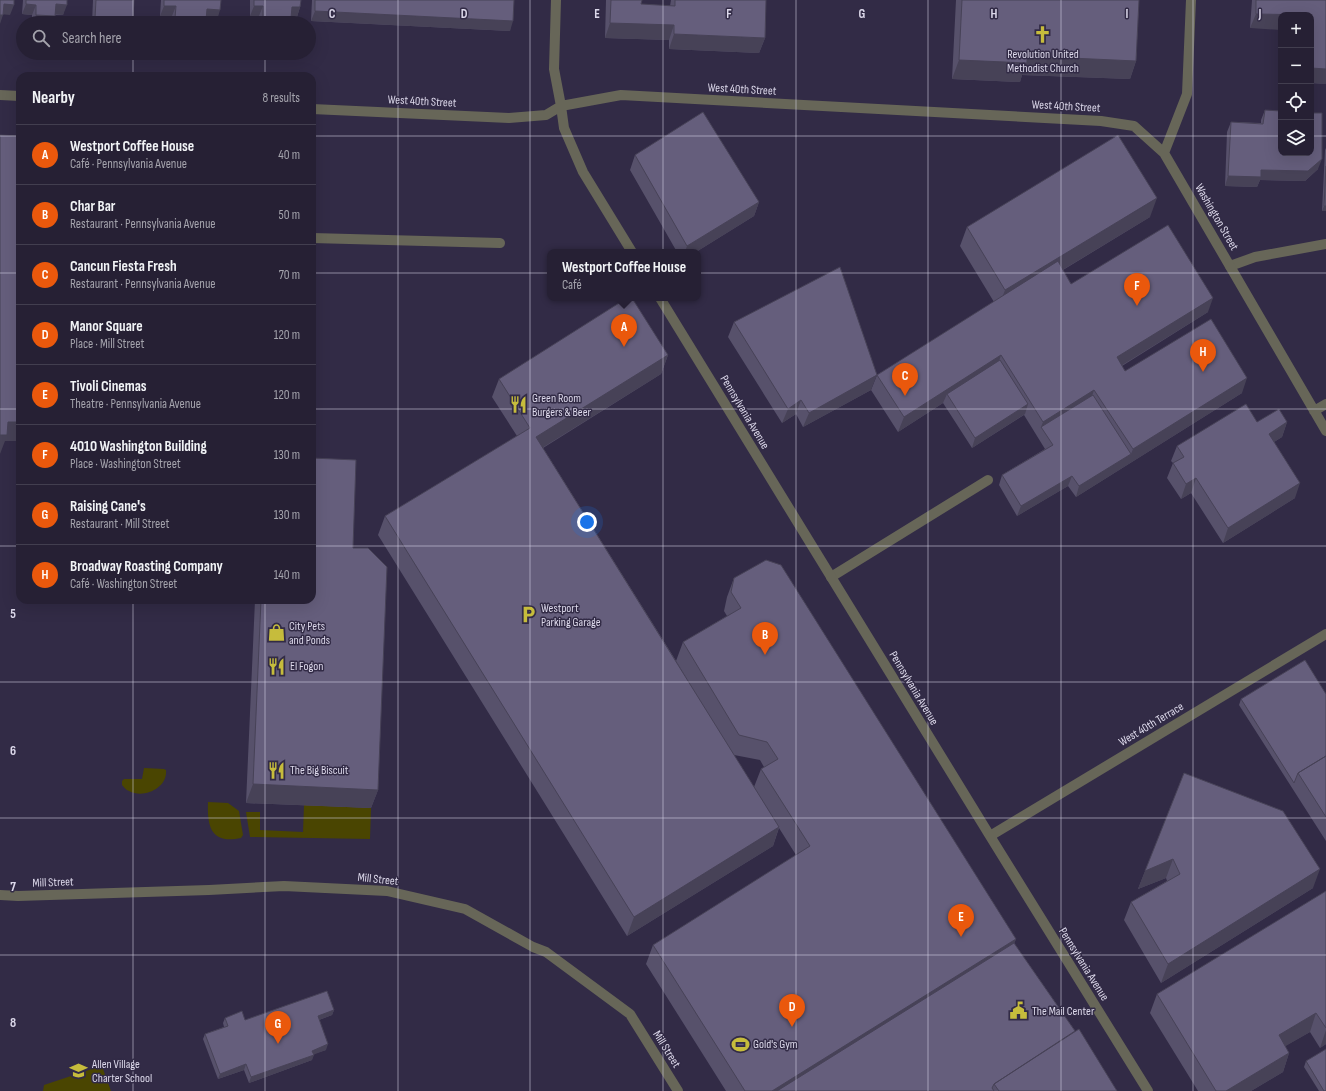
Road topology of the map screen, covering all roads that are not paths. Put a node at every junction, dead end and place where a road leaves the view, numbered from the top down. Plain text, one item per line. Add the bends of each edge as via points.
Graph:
1 (556, 0) edge
2 (1191, 0) edge
3 (0, 95) edge
4 (16, 96) edge
5 (561, 106) junction
6 (316, 109) edge
7 (1164, 153) junction
8 (316, 238) edge
9 (500, 243) dead end
10 (1326, 244) edge
11 (630, 249) edge
12 (1230, 266) junction
13 (662, 301) edge
14 (1326, 404) edge
15 (1314, 411) junction
16 (1326, 431) edge
17 (988, 480) dead end
18 (831, 577) junction
19 (1326, 634) edge
20 (990, 836) junction
21 (0, 894) edge
22 (678, 1091) edge
23 (1148, 1091) edge

1 - 5 street via 554,69
2 - 7 street via 1187,94
3 - 4 street
5 - 6 street, West 40th Street via 546,114 509,118
5 - 7 street, West 40th Street via 621,95 1101,121 1134,126
5 - 11 street via 564,128 583,172
7 - 12 street, Washington Street
8 - 9 street
10 - 12 street via 1255,257
12 - 15 street, Washington Street
13 - 18 street, Pennsylvania Avenue
14 - 15 street
15 - 16 street, Washington Street
17 - 18 street
18 - 20 street, Pennsylvania Avenue
19 - 20 street, West 40th Terrace
20 - 23 street, Pennsylvania Avenue
21 - 22 street, Mill Street via 18,896 284,886 387,891 465,909 546,952 630,1014

